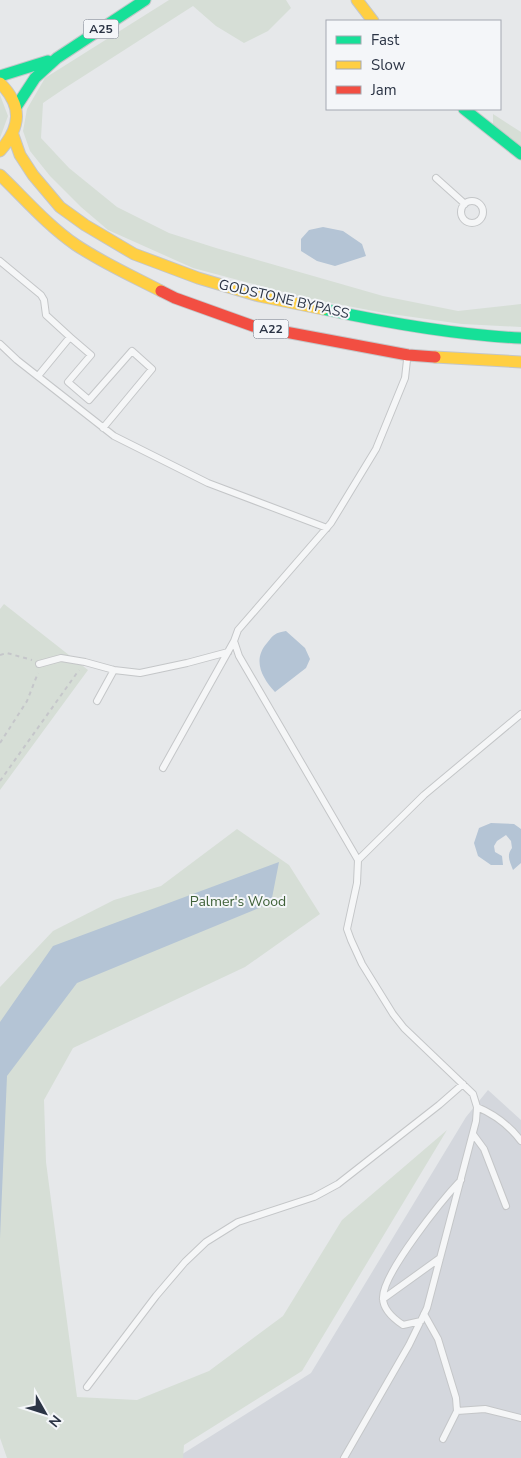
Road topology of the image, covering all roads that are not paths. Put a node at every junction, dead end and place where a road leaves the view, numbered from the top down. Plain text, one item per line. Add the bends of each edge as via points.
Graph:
1 (145, 0) edge
2 (357, 0) edge
3 (372, 20) edge
4 (57, 58) junction
5 (0, 76) edge
6 (0, 83) edge
7 (16, 107) junction
8 (465, 110) edge
9 (13, 136) junction
10 (0, 151) edge
11 (521, 154) edge
12 (0, 174) edge
13 (436, 178) dead end
14 (465, 204) dead end
15 (0, 262) edge
16 (70, 337) junction
17 (521, 338) edge
18 (0, 344) edge
19 (407, 351) junction
20 (521, 362) edge
21 (38, 376) junction
22 (103, 428) junction
23 (327, 528) junction
24 (234, 641) junction
25 (228, 652) junction
26 (39, 664) road end
27 (114, 670) junction
28 (97, 701) dead end
29 (521, 714) edge
30 (163, 768) dead end
31 (358, 860) junction
32 (463, 1084) junction
33 (477, 1107) junction
34 (473, 1134) junction
35 (521, 1141) edge
36 (461, 1179) junction
37 (506, 1206) dead end
38 (440, 1258) junction
39 (383, 1299) junction
40 (424, 1314) junction
41 (421, 1321) junction
42 (86, 1387) dead end
43 (457, 1411) junction
44 (521, 1418) edge
45 (442, 1439) dead end
46 (344, 1458) edge

1 - 4 main road, A25
2 - 3 main road
4 - 5 main road, A25
4 - 7 main road, A25 via 35,78
6 - 7 main road
7 - 9 main road
8 - 11 main road
9 - 10 main road
9 - 17 main road, GODSTONE BYPASS / A22 via 33,175 60,207 134,254 259,296 401,328
12 - 19 main road, GODSTONE BYPASS / A22 via 75,244 175,298 253,326
13 - 14 lane
15 - 16 lane via 41,295 46,315
16 - 21 lane
16 - 22 lane via 91,355 68,382 89,400 132,351 152,369
18 - 21 lane
19 - 20 main road, GODSTONE BYPASS / A22 via 454,359
19 - 23 lane via 405,378 376,449
21 - 22 lane
22 - 23 lane via 208,483
23 - 24 lane via 238,630
24 - 25 lane
24 - 31 lane via 239,656
25 - 27 lane via 140,673
25 - 30 lane
26 - 27 lane via 61,658
27 - 28 lane
29 - 31 lane via 424,795
31 - 32 lane via 357,883 347,929 362,964 404,1028
32 - 33 lane via 473,1094
32 - 42 lane via 338,1184 314,1197 238,1222 206,1242 156,1296
33 - 34 lane
33 - 35 lane via 493,1113
34 - 36 lane
34 - 37 lane via 484,1149
36 - 38 lane
36 - 39 lane via 439,1203 393,1271
38 - 39 lane
38 - 40 lane
39 - 41 lane via 390,1315 403,1325
40 - 41 lane
40 - 43 lane via 438,1339
41 - 46 lane
43 - 44 lane via 485,1409
43 - 45 lane

